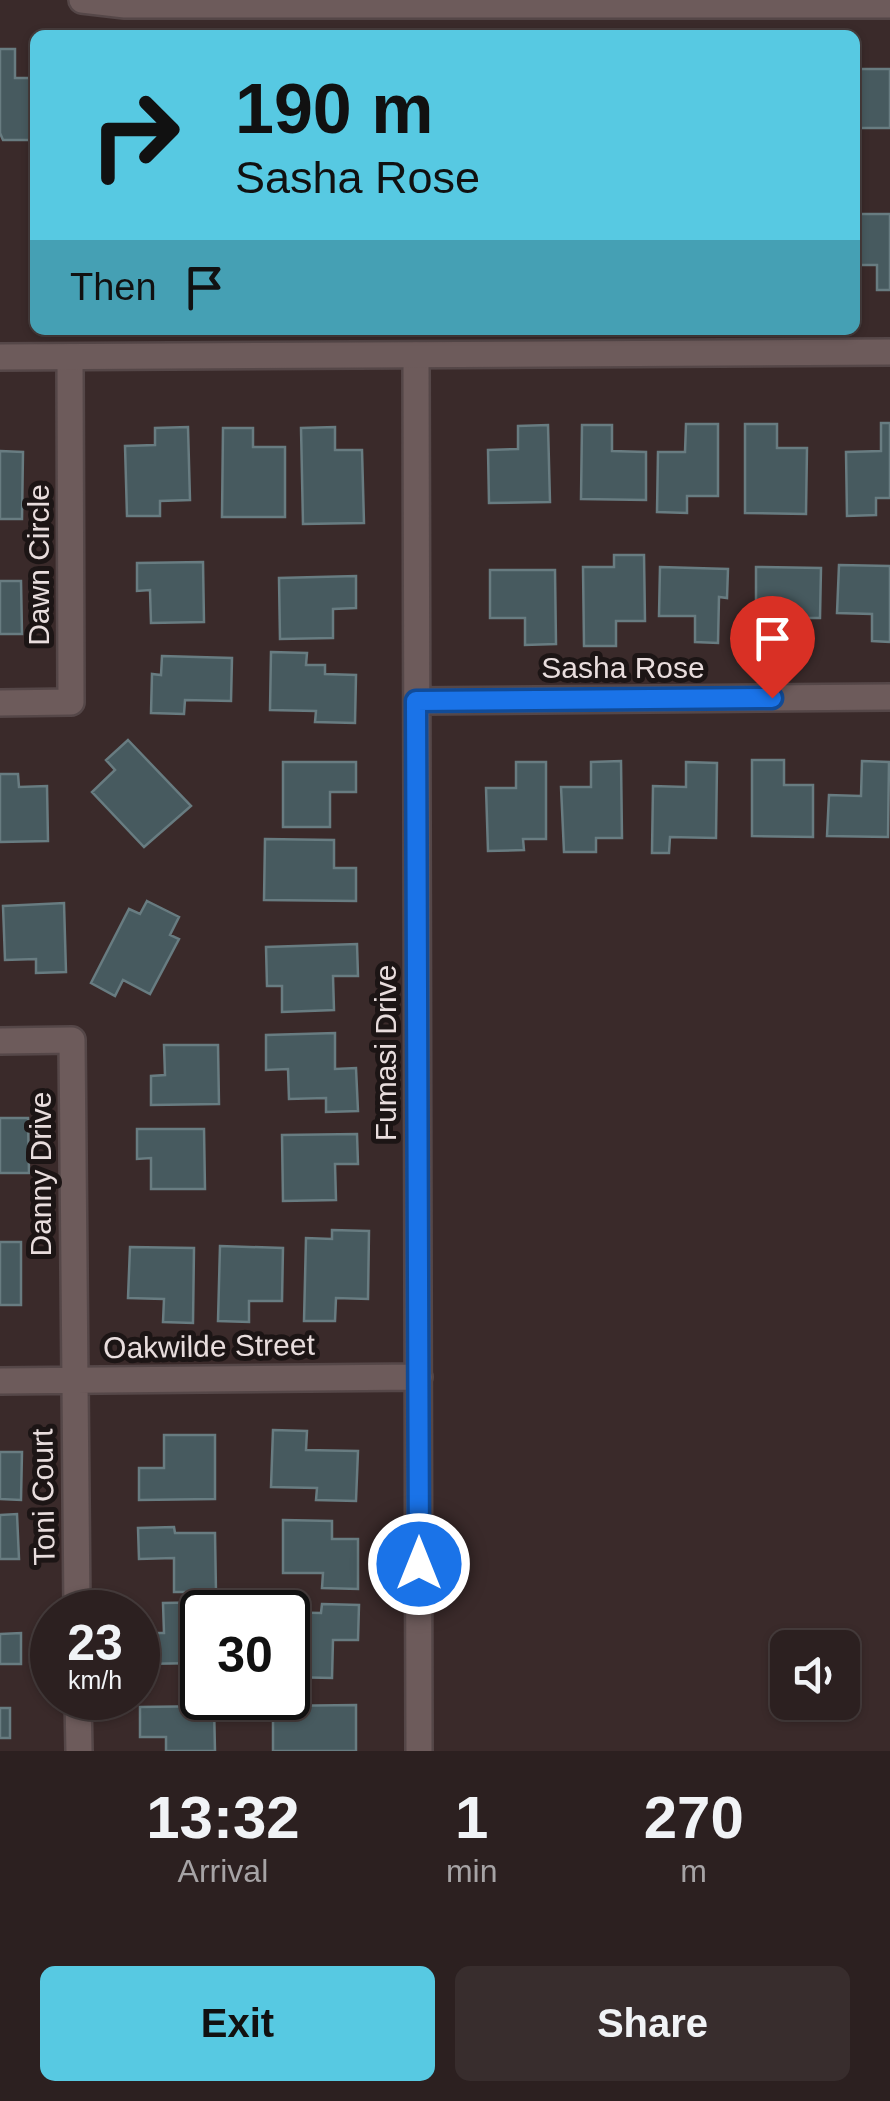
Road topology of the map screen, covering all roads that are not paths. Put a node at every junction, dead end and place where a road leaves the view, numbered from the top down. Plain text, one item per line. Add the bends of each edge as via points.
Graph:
1 (82, 0) edge
2 (890, 5) edge
3 (890, 352) edge
4 (416, 354) junction
5 (70, 356) junction
6 (0, 357) edge
7 (890, 697) edge
8 (416, 701) junction
9 (0, 703) edge
10 (0, 1041) edge
11 (418, 1377) junction
12 (74, 1380) junction
13 (0, 1381) edge
14 (77, 1590) edge
15 (78, 1720) edge
16 (79, 1751) edge
17 (419, 1751) edge

1 - 2 street
3 - 4 street
4 - 5 street
4 - 8 street, Fumasi Drive
5 - 6 street
5 - 9 street, Dawn Circle via 72,702
7 - 8 street, Sasha Rose
8 - 11 street, Fumasi Drive
10 - 12 street, Danny Drive via 72,1040
11 - 12 street, Oakwilde Street
11 - 17 street, Fumasi Drive
12 - 13 street, Oakwilde Street
12 - 14 street, Toni Court
15 - 16 street

